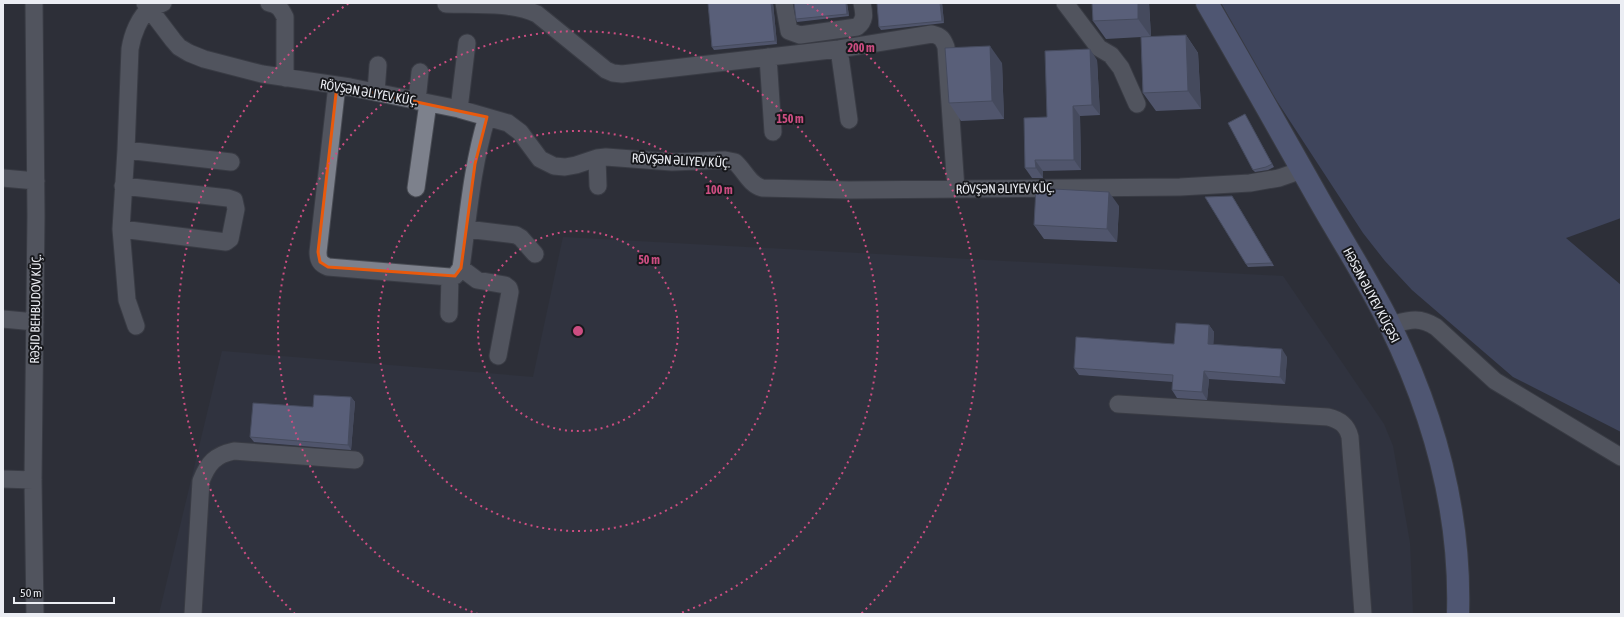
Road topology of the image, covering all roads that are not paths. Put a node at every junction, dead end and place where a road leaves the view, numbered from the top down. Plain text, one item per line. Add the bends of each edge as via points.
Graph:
1 (34, 3) edge
2 (269, 3) edge
3 (784, 3) edge
4 (862, 3) edge
5 (1065, 3) edge
6 (1207, 3) edge
7 (446, 4) edge
8 (152, 5) edge
9 (467, 43) dead end
10 (839, 49) junction
11 (768, 57) junction
12 (378, 65) dead end
13 (420, 72) dead end
14 (285, 78) junction
15 (337, 85) junction
16 (376, 92) junction
17 (422, 102) junction
18 (1137, 104) dead end
19 (459, 109) junction
20 (487, 117) junction
21 (849, 120) dead end
22 (773, 132) dead end
23 (126, 150) junction
24 (597, 158) junction
25 (230, 162) dead end
26 (1302, 170) junction
27 (3, 178) edge
28 (36, 181) junction
29 (123, 186) junction
30 (598, 186) dead end
31 (416, 188) dead end
32 (956, 189) junction
33 (121, 229) junction
34 (466, 229) junction
35 (535, 254) dead end
36 (456, 272) junction
37 (449, 314) dead end
38 (3, 319) edge
39 (35, 322) junction
40 (1390, 325) junction
41 (136, 326) dead end
42 (498, 356) dead end
43 (1118, 404) dead end
44 (1621, 457) edge
45 (355, 460) dead end
46 (3, 479) edge
47 (33, 480) junction
48 (35, 614) edge
49 (194, 614) edge
50 (1363, 614) edge
51 (1458, 614) edge

1 - 28 street, RƏŞID BEHBUDOV KÜÇ.
2 - 14 street via 281,8 285,17
3 - 4 street via 789,31 800,35 857,27 864,17
5 - 18 street via 1099,48 1111,55 1121,68
6 - 26 main road, HƏSƏN ƏLIYEV KÜÇƏSI
7 - 11 street via 515,7 528,10 537,14 613,73
8 - 14 street, RÖVŞƏN ƏLIYEV KÜÇ. via 173,40 189,54 204,60
8 - 23 street via 131,38
9 - 19 street
10 - 11 street
10 - 21 street
10 - 32 street via 932,34 943,39 946,47
11 - 22 street
12 - 16 street
13 - 17 street
14 - 15 street, RÖVŞƏN ƏLIYEV KÜÇ.
15 - 16 street, RÖVŞƏN ƏLIYEV KÜÇ.
15 - 36 street via 318,252 320,262 328,267
16 - 17 street, RÖVŞƏN ƏLIYEV KÜÇ.
17 - 19 street, RÖVŞƏN ƏLIYEV KÜÇ.
17 - 31 street
19 - 20 street, RÖVŞƏN ƏLIYEV KÜÇ.
20 - 24 street, RÖVŞƏN ƏLIYEV KÜÇ. via 512,125 536,155 546,163 565,167
20 - 34 street via 478,149
23 - 25 street
23 - 29 street
24 - 30 street
24 - 32 street, RÖVŞƏN ƏLIYEV KÜÇ. via 616,157 672,162 731,161 738,165 755,186 771,190
26 - 32 street, RÖVŞƏN ƏLIYEV KÜÇ. via 1263,181 1236,185
26 - 40 main road, HƏSƏN ƏLIYEV KÜÇƏSI
27 - 28 street
28 - 39 street, RƏŞID BEHBUDOV KÜÇ.
29 - 33 street
29 - 33 street via 228,198 234,200 236,209 230,239 226,242
33 - 41 street via 127,300
34 - 35 street via 516,235
34 - 36 street
36 - 37 street
36 - 42 street via 509,288
38 - 39 street
39 - 47 street, RƏŞID BEHBUDOV KÜÇ.
40 - 44 street via 1414,319 1426,321 1436,327 1495,381
40 - 51 main road, HƏSƏN ƏLIYEV KÜÇƏSI via 1427,415 1446,481 1455,548
43 - 50 street via 1328,417 1343,424 1350,437
45 - 49 street via 234,451 224,453 210,462 201,481
46 - 47 street
47 - 48 street, RƏŞID BEHBUDOV KÜÇ.

